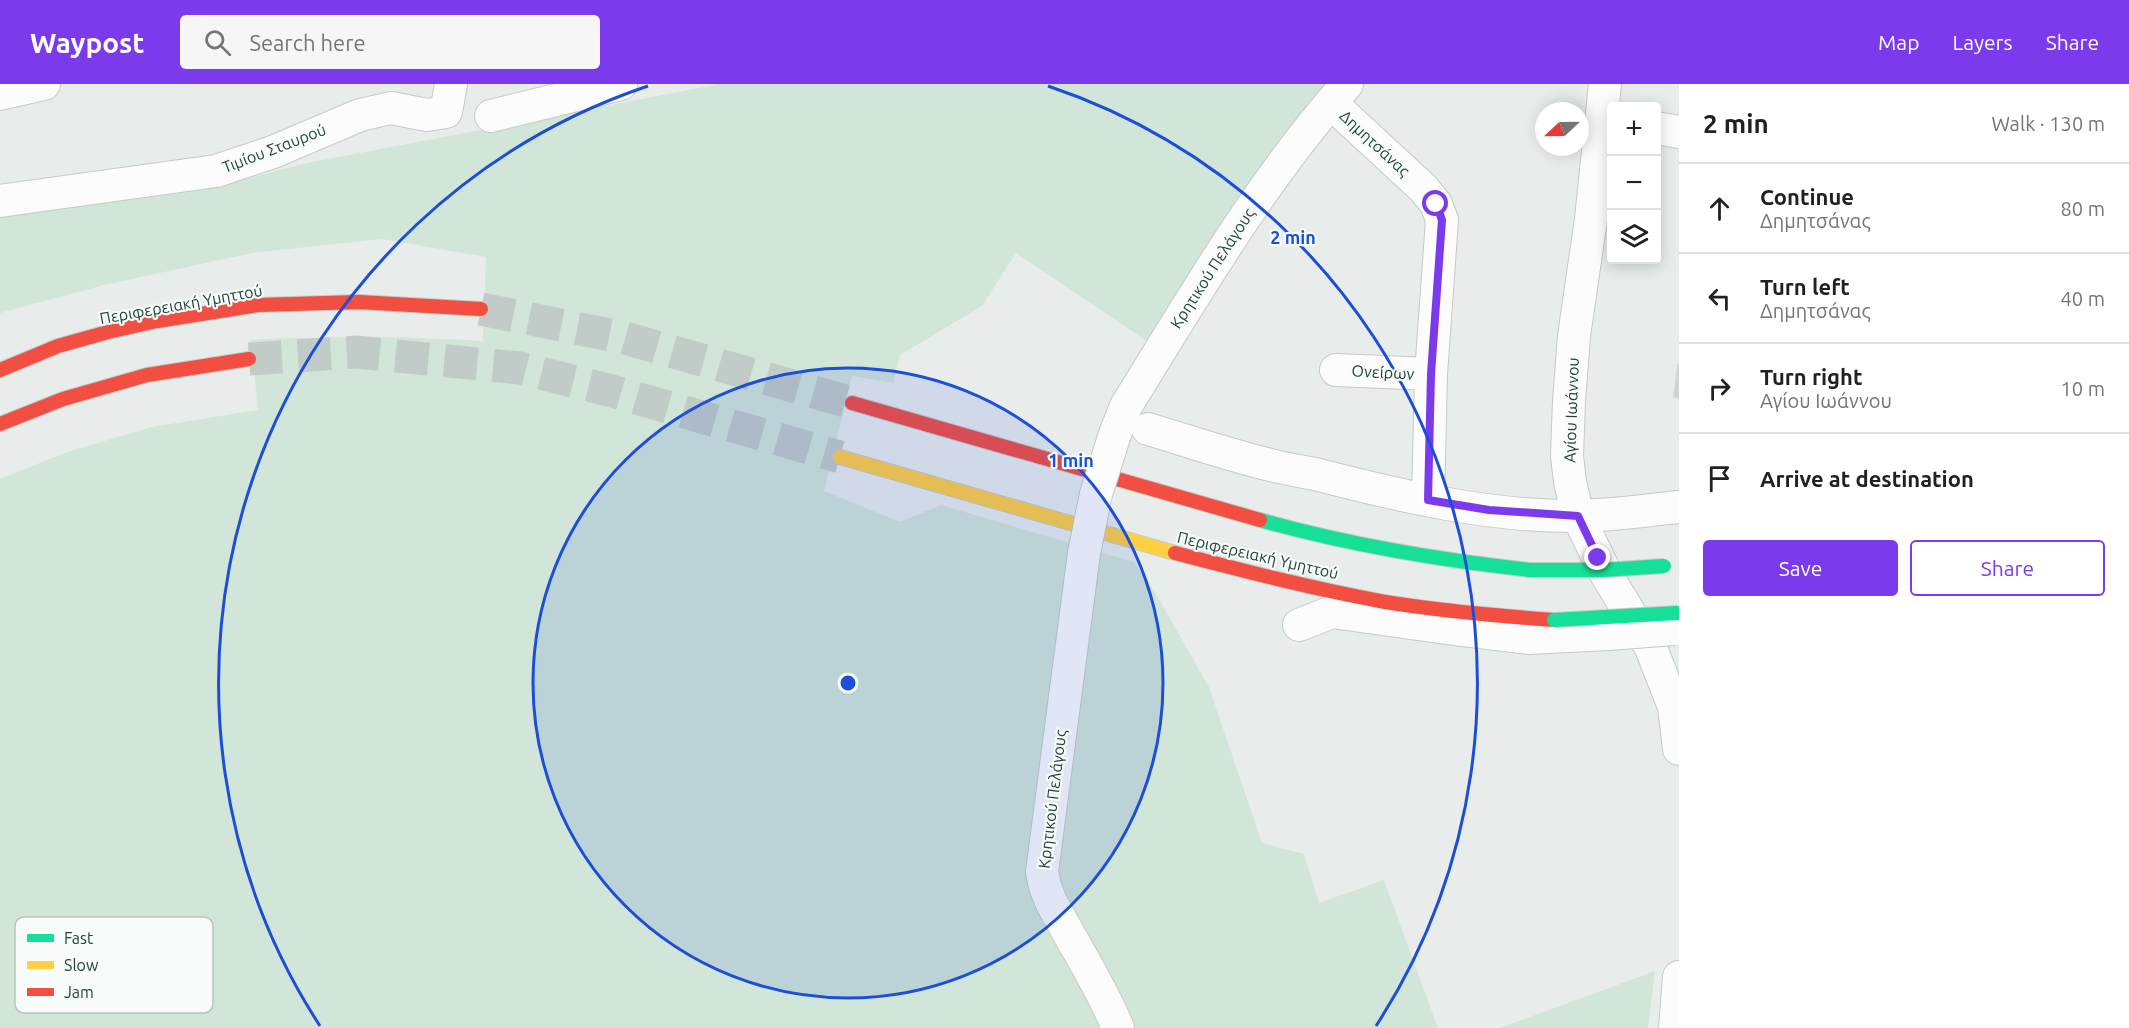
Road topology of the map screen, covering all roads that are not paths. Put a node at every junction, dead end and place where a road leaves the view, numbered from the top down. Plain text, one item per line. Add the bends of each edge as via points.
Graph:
1 (44, 84) edge
2 (451, 84) edge
3 (621, 84) edge
4 (1605, 84) edge
5 (1339, 93) edge
6 (0, 94) edge
7 (491, 116) dead end
8 (1607, 120) edge
9 (1661, 129) edge
10 (1679, 132) edge
11 (0, 201) edge
12 (481, 309) tunnel mouth
13 (249, 359) tunnel mouth
14 (0, 370) edge
15 (1336, 370) dead end
16 (1431, 374) junction
17 (852, 403) tunnel mouth
18 (0, 424) edge
19 (1148, 429) dead end
20 (840, 457) tunnel mouth
21 (1428, 500) junction
22 (1679, 507) edge
23 (1578, 516) junction
24 (1679, 564) edge
25 (1679, 618) edge
26 (1299, 625) dead end
27 (1679, 748) edge
28 (1679, 976) edge
29 (1119, 1028) edge
30 (1675, 1028) edge

1 - 6 street
2 - 11 street, Τιμίου Σταυρού via 446,112 427,114 391,108 360,115 216,171
3 - 7 street
4 - 8 street, Αγίου Ιωάννου
5 - 16 street, Δημητσάνας via 1436,204 1442,220
5 - 29 street, Κρητικού Πελάγους, bridge via 1240,222 1126,406 1096,494 1083,553 1042,872 1051,904
8 - 23 street, Αγίου Ιωάννου via 1569,401 1567,456
9 - 10 street
12 - 14 highway, Περιφερειακή Υμηττού via 359,302 258,304 108,332 58,346
13 - 18 highway via 147,375 63,399
15 - 16 street, Ονείρων
16 - 21 street, Δημητσάνας
17 - 24 highway, Περιφερειακή Υμηττού, bridge via 1288,528 1384,550 1530,570 1605,570
19 - 21 street via 1279,467
20 - 25 highway, Περιφερειακή Υμηττού, bridge via 1134,542 1363,597 1554,620
21 - 23 street via 1489,510
22 - 23 street
23 - 27 street, Αγίου Ιωάννου via 1606,574 1651,648 1674,708
25 - 26 street, bridge via 1609,634 1529,638 1332,612
28 - 30 street

